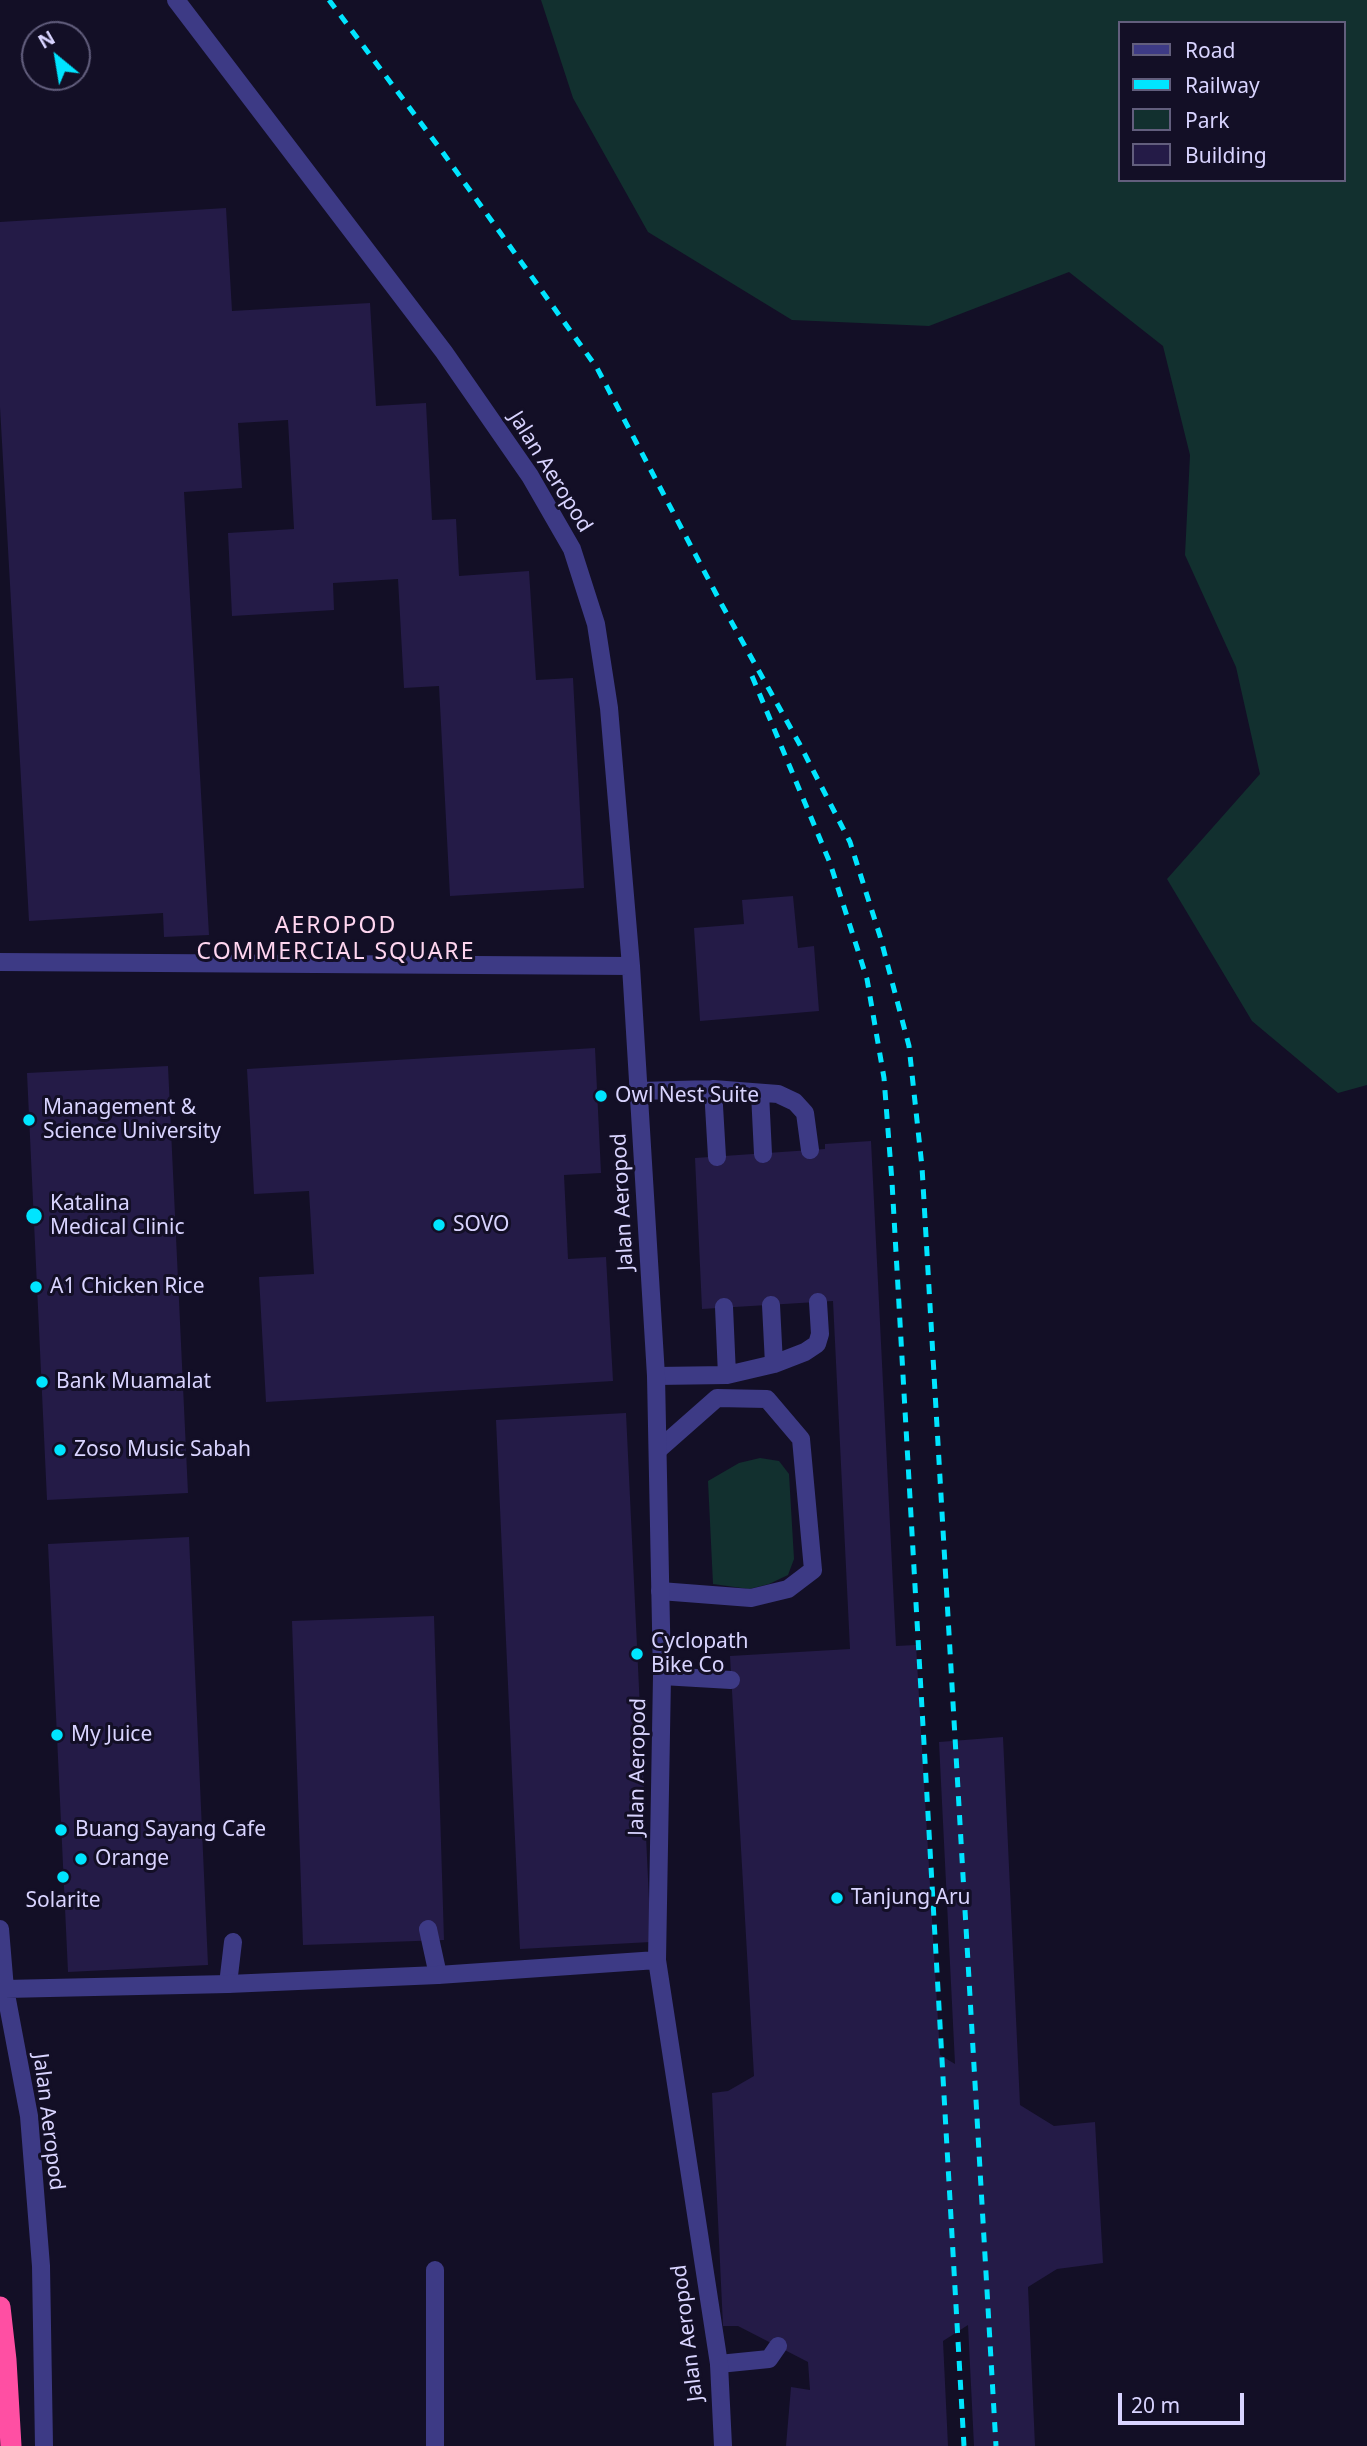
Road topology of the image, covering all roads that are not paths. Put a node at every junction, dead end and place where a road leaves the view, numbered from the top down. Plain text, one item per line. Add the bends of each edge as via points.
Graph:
1 (176, 0) edge
2 (0, 961) edge
3 (631, 966) junction
4 (713, 1089) junction
5 (639, 1091) junction
6 (760, 1093) junction
7 (810, 1150) dead end
8 (763, 1154) dead end
9 (717, 1157) dead end
10 (818, 1302) dead end
11 (771, 1305) dead end
12 (724, 1307) dead end
13 (774, 1364) junction
14 (727, 1375) junction
15 (656, 1376) junction
16 (658, 1450) junction
17 (660, 1591) junction
18 (662, 1676) junction
19 (731, 1680) dead end
20 (428, 1929) dead end
21 (0, 1930) edge
22 (233, 1942) dead end
23 (657, 1959) junction
24 (438, 1975) junction
25 (228, 1984) junction
26 (5, 1989) junction
27 (435, 2270) dead end
28 (0, 2307) edge
29 (778, 2346) dead end
30 (719, 2364) junction
31 (11, 2446) edge
32 (44, 2446) edge
33 (435, 2446) edge
34 (723, 2446) edge

1 - 3 street, Jalan Aeropod via 444,352 530,476 572,549 596,624 609,708
2 - 3 street
3 - 5 street, Jalan Aeropod
4 - 5 street
4 - 6 street
4 - 9 street
5 - 15 street, Jalan Aeropod
6 - 7 street via 778,1094 795,1102 805,1114
6 - 8 street
10 - 13 street via 817,1344
11 - 13 street
12 - 14 street
13 - 14 street
14 - 15 street
15 - 16 street, Jalan Aeropod
16 - 17 street, Jalan Aeropod
16 - 17 street via 717,1398 767,1399 801,1439 813,1570 788,1589 751,1598
17 - 18 street, Jalan Aeropod
18 - 19 street
18 - 23 street, Jalan Aeropod
20 - 24 street
21 - 26 street, Jalan Aeropod
22 - 25 street
23 - 24 street
23 - 30 street, Jalan Aeropod
24 - 25 street
25 - 26 street
26 - 32 street, Jalan Aeropod via 29,2116 41,2266
27 - 33 street
28 - 31 highway
29 - 30 street via 769,2359
30 - 34 street, Jalan Aeropod

